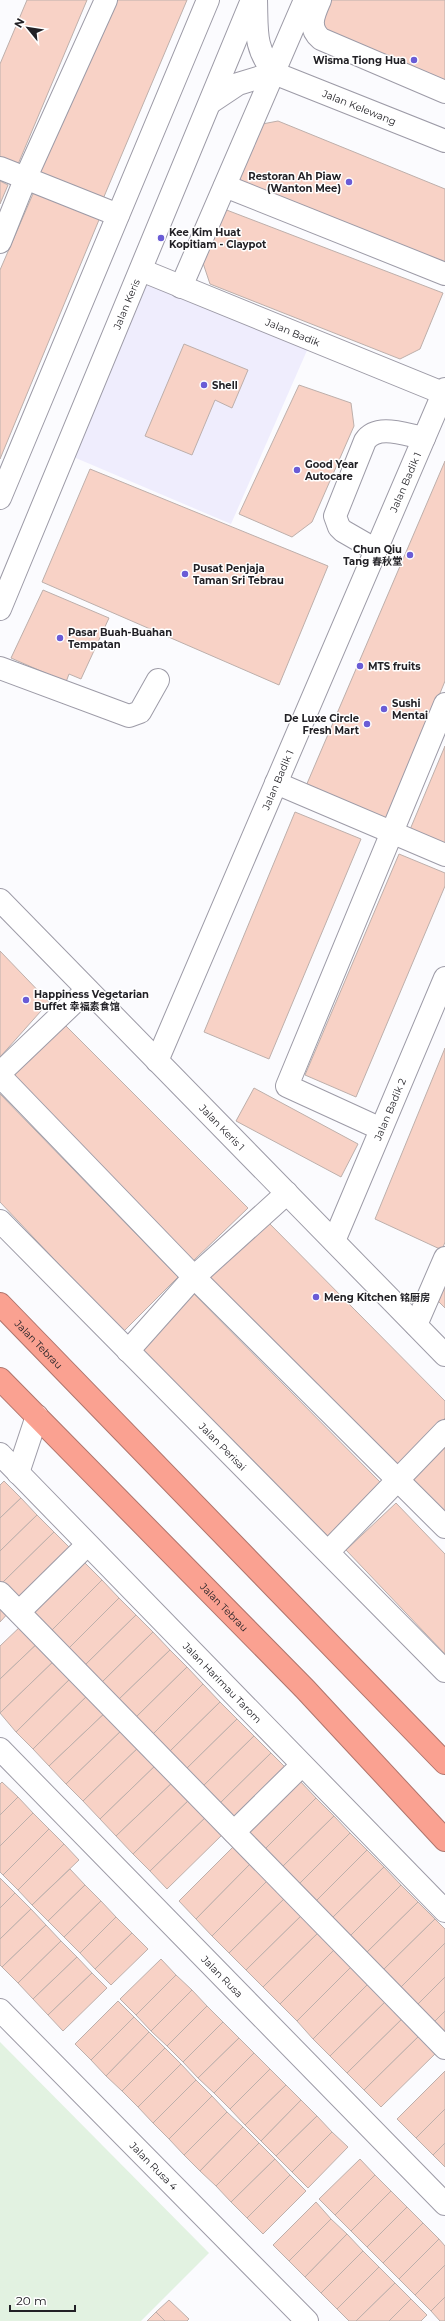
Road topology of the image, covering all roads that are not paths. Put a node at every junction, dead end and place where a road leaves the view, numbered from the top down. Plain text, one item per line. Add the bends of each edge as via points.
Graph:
1 (106, 0) edge
2 (208, 0) edge
3 (252, 0) edge
4 (256, 0) edge
5 (305, 0) edge
6 (320, 0) edge
7 (274, 73) junction
8 (445, 92) edge
9 (211, 102) junction
10 (445, 141) edge
11 (0, 168) edge
12 (26, 177) junction
13 (225, 186) junction
14 (118, 215) junction
15 (0, 242) edge
16 (140, 270) junction
17 (445, 274) edge
18 (181, 287) junction
19 (444, 392) edge
20 (424, 438) junction
21 (4, 475) edge
22 (0, 498) edge
23 (376, 550) junction
24 (0, 609) edge
25 (0, 668) edge
26 (158, 680) dead end
27 (445, 704) edge
28 (276, 783) junction
29 (392, 833) junction
30 (445, 855) edge
31 (0, 900) edge
32 (445, 978) edge
33 (87, 990) junction
34 (157, 1061) junction
35 (0, 1074) edge
36 (381, 1129) junction
37 (287, 1193) junction
38 (0, 1221) edge
39 (334, 1241) junction
40 (445, 1258) edge
41 (194, 1277) junction
42 (0, 1304) edge
43 (416, 1325) junction
44 (128, 1351) junction
45 (445, 1355) edge
46 (0, 1379) edge
47 (36, 1416) junction
48 (445, 1432) edge
49 (0, 1454) edge
50 (18, 1473) junction
51 (396, 1480) junction
52 (445, 1527) edge
53 (87, 1545) junction
54 (328, 1552) junction
55 (0, 1593) edge
56 (19, 1612) junction
57 (445, 1671) edge
58 (305, 1690) junction
59 (0, 1749) edge
60 (445, 1763) edge
61 (302, 1765) junction
62 (445, 1817) edge
63 (234, 1832) junction
64 (445, 1840) edge
65 (445, 1911) edge
66 (0, 2010) edge
67 (445, 2048) edge
68 (445, 2204) edge
69 (307, 2321) edge

1 - 12 street
2 - 14 street
3 - 9 street, Jalan Keris
4 - 7 street via 257,38 262,58
5 - 7 street
6 - 8 street via 312,23 313,30 321,39
7 - 9 street via 238,84
7 - 10 street, Jalan Kelewang
7 - 13 street
9 - 16 street, Jalan Keris
11 - 12 street
12 - 14 street
12 - 15 street
13 - 17 street
13 - 18 street
14 - 21 street
16 - 18 street, Jalan Badik
16 - 24 street, Jalan Keris
18 - 19 street, Jalan Badik
19 - 20 street, Jalan Badik 1
20 - 23 street, Jalan Badik 1
20 - 23 street via 378,431 368,436 365,441 335,516 343,531
21 - 22 street
23 - 28 street, Jalan Badik 1
25 - 26 street via 129,716 140,712
27 - 29 street
28 - 29 street
28 - 34 street, Jalan Badik 1
29 - 30 street
29 - 36 street via 287,1086
31 - 33 street, Jalan Keris 1
32 - 36 street, Jalan Badik 2
33 - 34 street, Jalan Keris 1
33 - 35 street
34 - 37 street, Jalan Keris 1
35 - 41 street
36 - 39 street, Jalan Badik 2
37 - 39 street, Jalan Keris 1
37 - 41 street
38 - 44 street, Jalan Perisai
39 - 43 street, Jalan Keris 1
40 - 43 street
41 - 44 street
41 - 51 street
42 - 60 highway, Jalan Tebrau
43 - 45 street, Jalan Keris 1
44 - 54 street, Jalan Perisai
46 - 47 highway, Jalan Tebrau
47 - 50 street
47 - 58 highway, Jalan Tebrau
48 - 51 street
49 - 50 street, Jalan Harimau Tarom
50 - 53 street, Jalan Harimau Tarom
51 - 52 street
51 - 54 street
53 - 56 street
53 - 61 street, Jalan Harimau Tarom
54 - 57 street, Jalan Perisai
55 - 56 street
56 - 63 street
58 - 62 highway
58 - 64 highway, Jalan Tebrau
59 - 68 street, Jalan Rusa
61 - 63 street
61 - 65 street, Jalan Harimau Tarom
63 - 67 street
66 - 69 street, Jalan Rusa 4

